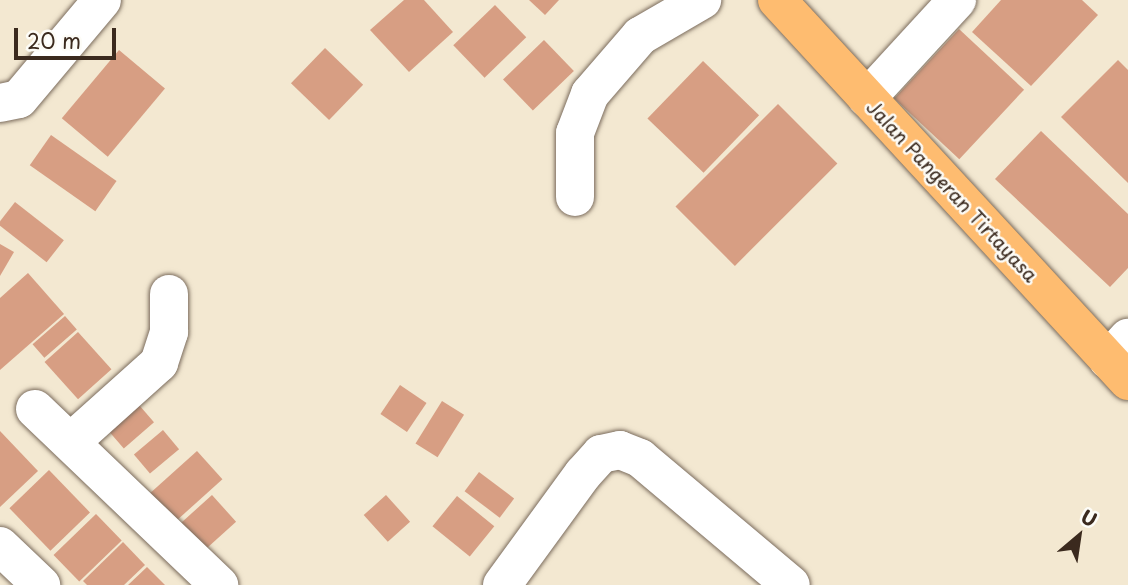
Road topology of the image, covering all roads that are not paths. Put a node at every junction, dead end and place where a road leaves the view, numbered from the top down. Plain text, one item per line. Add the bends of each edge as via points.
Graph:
1 (102, 0) edge
2 (702, 0) edge
3 (777, 0) edge
4 (957, 0) edge
5 (867, 98) junction
6 (0, 103) edge
7 (575, 197) dead end
8 (169, 294) dead end
9 (1121, 360) edge
10 (35, 409) dead end
11 (72, 440) junction
12 (0, 546) edge
13 (41, 585) edge
14 (219, 585) edge
15 (502, 585) edge
16 (791, 585) edge

1 - 6 street via 19,99
2 - 7 street via 640,36 590,94 575,133
3 - 5 main road, Jalan Pangeran Tirtayasa
4 - 5 street
5 - 9 main road, Jalan Pangeran Tirtayasa
8 - 11 street via 169,332 159,363
10 - 11 street
11 - 14 street
12 - 13 street
15 - 16 street via 583,474 601,454 620,450 640,458

